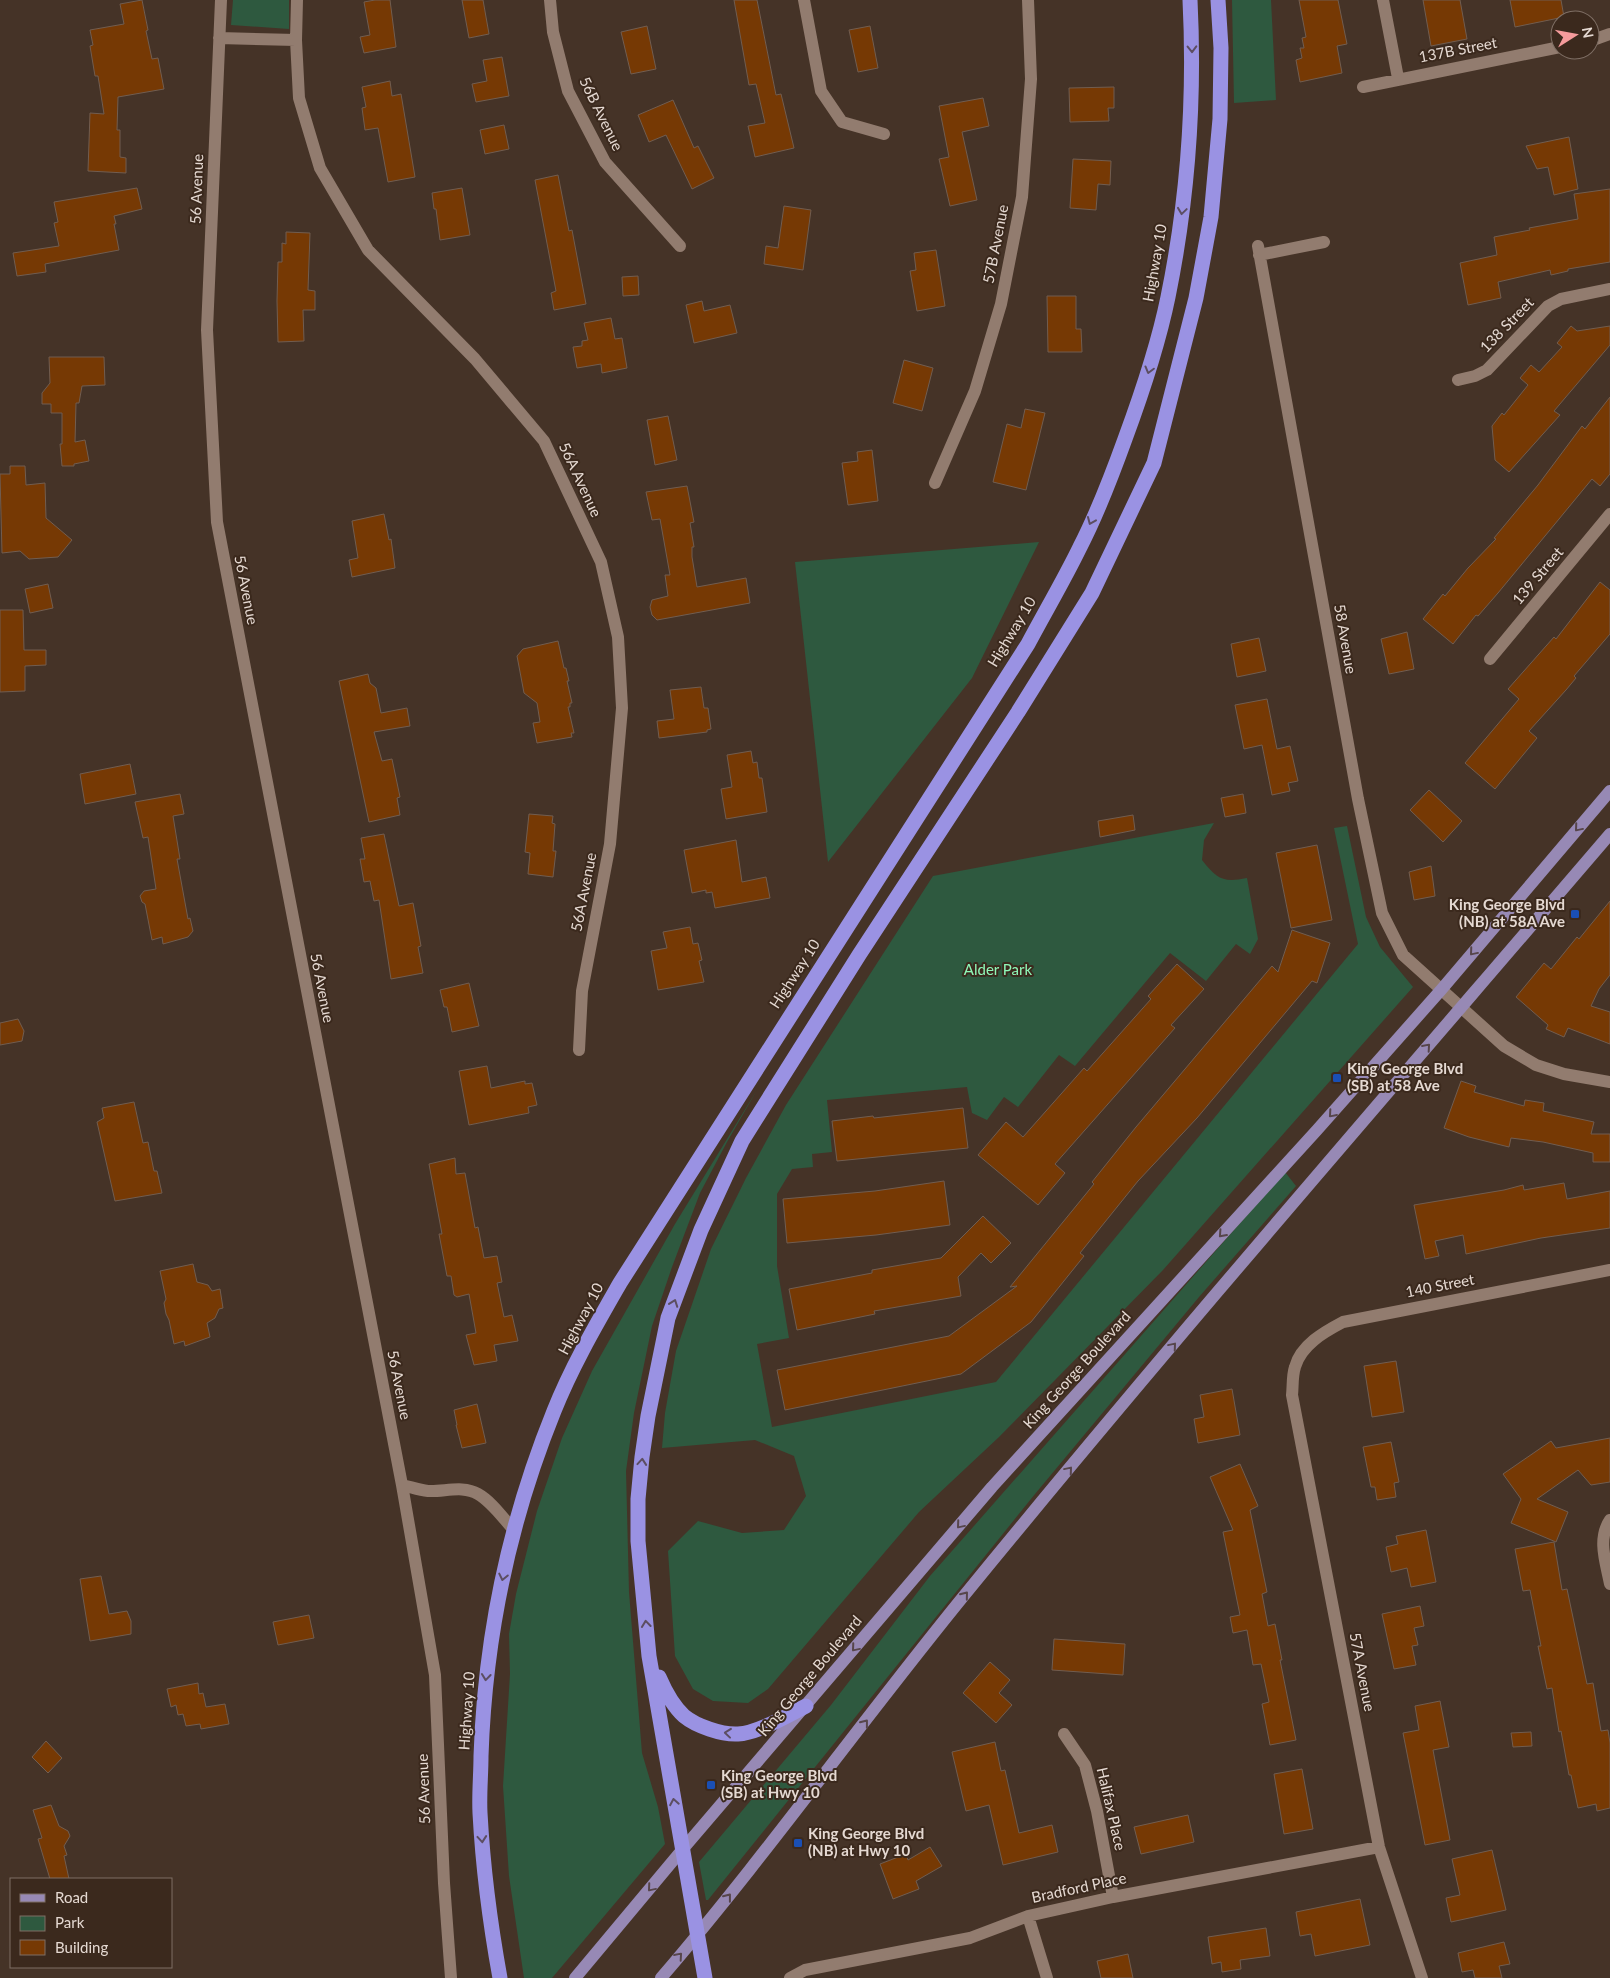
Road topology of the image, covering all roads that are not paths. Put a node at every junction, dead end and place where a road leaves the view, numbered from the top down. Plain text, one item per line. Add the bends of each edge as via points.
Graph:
1 (221, 0) edge
2 (297, 0) edge
3 (550, 0) edge
4 (804, 0) edge
5 (1028, 0) edge
6 (1190, 0) edge
7 (1218, 0) edge
8 (1383, 0) edge
9 (219, 38) junction
10 (296, 40) junction
11 (1550, 48) edge
12 (1398, 78) junction
13 (1363, 87) dead end
14 (884, 134) dead end
15 (1324, 242) dead end
16 (680, 246) dead end
17 (1610, 290) edge
18 (1458, 380) dead end
19 (935, 483) dead end
20 (1610, 514) edge
21 (1490, 659) dead end
22 (1610, 791) edge
23 (1610, 834) edge
24 (1441, 990) junction
25 (1461, 1008) junction
26 (579, 1050) dead end
27 (1610, 1082) edge
28 (1610, 1270) edge
29 (1295, 1367) joint
30 (402, 1484) junction
31 (1610, 1520) edge
32 (513, 1529) junction
33 (1610, 1584) edge
34 (649, 1656) junction
35 (806, 1706) junction
36 (1064, 1734) dead end
37 (1379, 1847) junction
38 (682, 1850) junction
39 (1113, 1897) junction
40 (1028, 1916) junction
41 (698, 1935) junction
42 (451, 1978) edge
43 (500, 1978) edge
44 (575, 1978) edge
45 (661, 1978) edge
46 (705, 1978) edge
47 (790, 1978) edge
48 (1047, 1978) edge
49 (1422, 1978) edge

1 - 9 street, 56 Avenue
2 - 10 street, 56A Avenue
3 - 16 street, 56B Avenue via 553,32 568,91 605,162
4 - 14 street via 821,91 842,122
5 - 19 street, 57B Avenue via 1031,79 1022,197 1001,304 975,391
6 -> 32 highway, Highway 10 via 1191,119 1183,209 1168,298 1145,383 1081,547 1028,644 620,1283 584,1347 554,1411
34 -> 7 highway via 638,1541 638,1499 648,1416 668,1318 701,1230 742,1141 1092,593 1154,463 1196,298 1211,217 1220,120
8 - 12 street
9 - 10 street
9 - 30 street, 56 Avenue via 207,330 217,522
10 - 26 street, 56A Avenue via 299,98 320,168 368,250 475,359 544,441 601,562 618,637 622,708 610,844 582,991
11 - 12 street, 137B Street
12 - 13 street, 137B Street
15 - 24 street, 58 Avenue via 1258,251 1382,912 1403,955
17 - 18 street, 138 Street via 1561,299 1548,306 1487,370
20 - 21 street, 139 Street
22 -> 24 main road, King George Boulevard
23 - 25 main road
24 - 25 street, 58 Avenue
24 -> 35 main road, King George Boulevard via 992,1488
25 - 27 street, 58 Avenue via 1504,1046 1536,1065 1564,1074
41 -> 25 main road via 965,1594
28 - 29 street, 140 Street via 1343,1322 1312,1342
29 - 37 street, 57A Avenue via 1292,1395
30 - 32 street via 425,1491 453,1489 476,1493 489,1502
30 - 42 street, 56 Avenue via 435,1676
31 - 33 street via 1603,1532
32 -> 43 highway, Highway 10 via 492,1629 483,1709 480,1812 489,1921
35 -> 34 highway via 765,1726 739,1734 714,1732 685,1716 666,1693
38 -> 34 highway
35 - 38 main road, King George Boulevard
36 - 39 street, Halifax Place via 1085,1765
37 - 39 street, Bradford Place
37 - 49 street, 57A Avenue
38 - 41 highway
38 -> 44 main road, King George Boulevard
39 - 40 street, Bradford Place
40 - 47 street, Bradford Place via 970,1938 805,1970
40 - 48 street
45 -> 41 main road
41 - 46 highway

